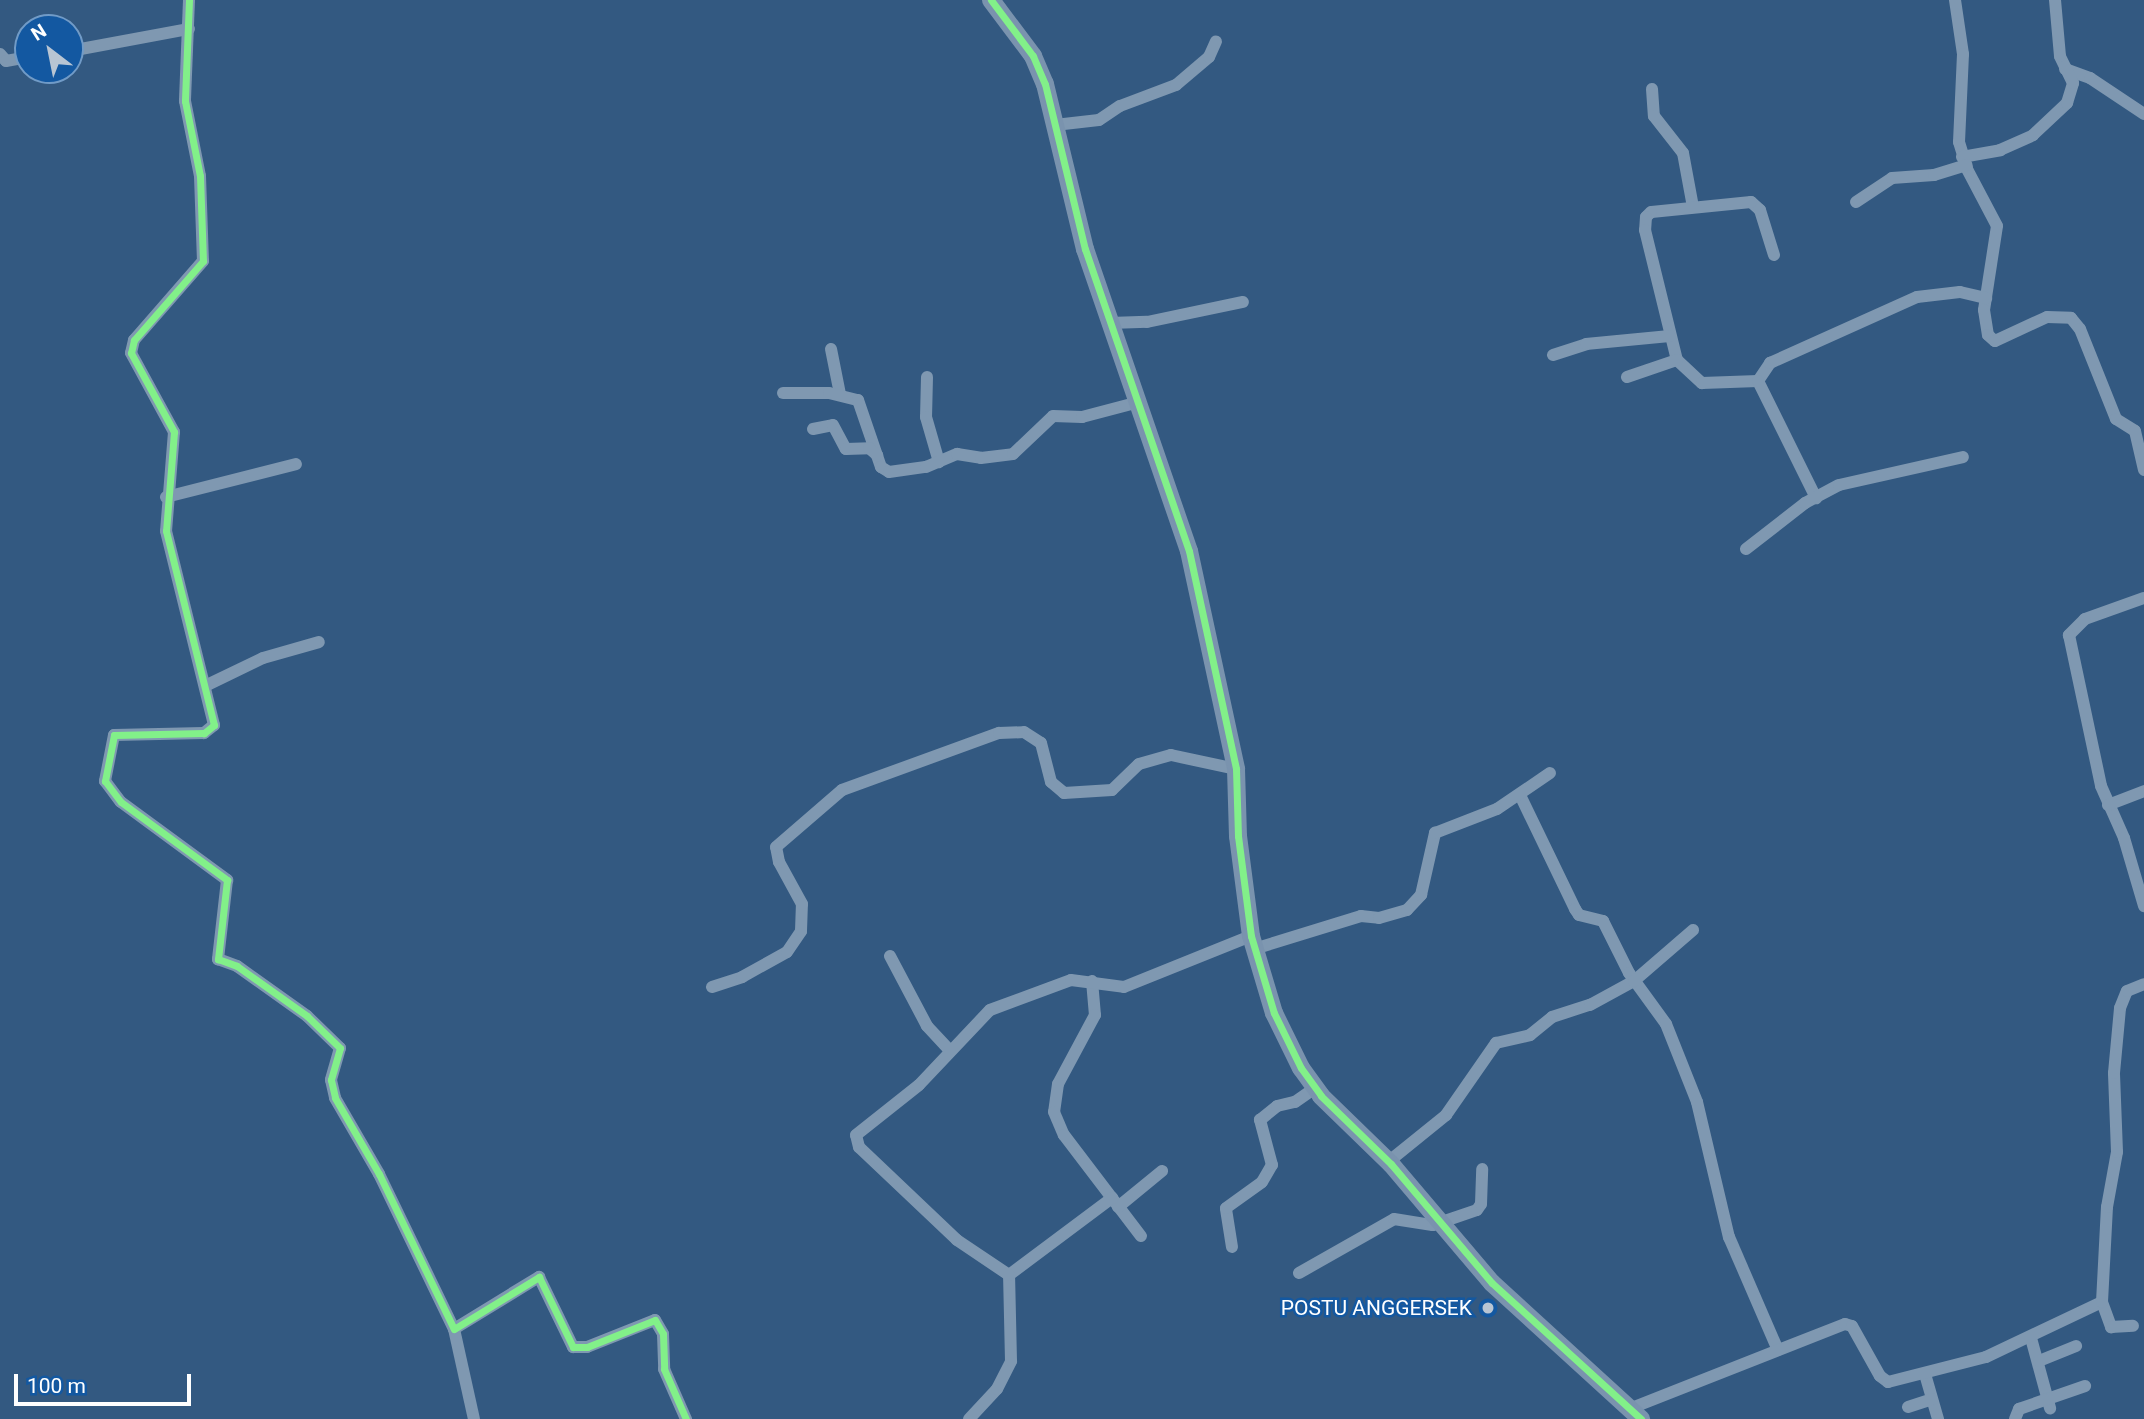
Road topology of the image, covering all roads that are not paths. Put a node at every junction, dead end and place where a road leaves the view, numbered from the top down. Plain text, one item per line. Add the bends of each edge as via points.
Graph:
1 (189, 0) edge
2 (991, 0) edge
3 (1955, 0) edge
4 (2055, 0) edge
5 (189, 29) junction
6 (1216, 41) dead end
7 (84, 48) edge
8 (2065, 68) junction
9 (1652, 89) dead end
10 (2144, 114) edge
11 (1055, 125) junction
12 (1964, 161) junction
13 (1856, 202) dead end
14 (1693, 207) junction
15 (1774, 255) dead end
16 (1986, 298) junction
17 (1243, 302) dead end
18 (1110, 323) junction
19 (1670, 336) junction
20 (831, 349) dead end
21 (1553, 355) dead end
22 (1677, 360) junction
23 (927, 377) dead end
24 (1627, 377) dead end
25 (1758, 381) junction
26 (783, 393) dead end
27 (841, 394) junction
28 (1135, 402) junction
29 (813, 429) dead end
30 (2140, 429) edge
31 (877, 455) junction
32 (1963, 457) dead end
33 (939, 462) junction
34 (296, 464) dead end
35 (2144, 470) edge
36 (166, 497) junction
37 (1815, 498) junction
38 (1746, 548) dead end
39 (2144, 598) edge
40 (319, 642) dead end
41 (205, 686) junction
42 (1236, 769) junction
43 (1550, 773) dead end
44 (2144, 791) edge
45 (1520, 795) junction
46 (2108, 805) junction
47 (2144, 906) edge
48 (1693, 930) dead end
49 (1252, 943) junction
50 (890, 956) dead end
51 (1092, 981) junction
52 (1634, 981) junction
53 (2144, 984) edge
54 (712, 987) dead end
55 (950, 1051) junction
56 (1315, 1088) junction
57 (1388, 1161) junction
58 (1482, 1169) dead end
59 (1162, 1171) dead end
60 (1115, 1202) junction
61 (1441, 1222) junction
62 (1142, 1236) dead end
63 (1232, 1247) dead end
64 (1299, 1273) dead end
65 (1009, 1275) junction
66 (2102, 1301) junction
67 (2133, 1326) dead end
68 (454, 1329) junction
69 (2031, 1338) junction
70 (2076, 1346) dead end
71 (1778, 1350) junction
72 (2039, 1360) junction
73 (1924, 1374) junction
74 (2085, 1386) dead end
75 (1932, 1399) junction
76 (2049, 1403) junction
77 (1908, 1407) dead end
78 (1635, 1414) edge
79 (474, 1419) edge
80 (686, 1419) edge
81 (970, 1419) edge
82 (1938, 1419) edge
83 (2015, 1419) edge

1 - 5 street
2 - 11 street via 1033,56
3 - 12 street via 1962,54 1959,111
4 - 8 street
5 - 7 street
5 - 36 street via 185,101 201,188 203,261 131,349 174,432
6 - 11 street via 1209,58 1176,85 1120,106 1098,120
8 - 10 street via 2090,78
8 - 12 street via 2073,83 2071,93 2040,131
9 - 14 street via 1654,116 1685,158
11 - 18 street via 1084,249
12 - 13 street via 1934,175 1892,178
12 - 16 street via 1997,226
14 - 15 street via 1751,202 1760,210
14 - 19 street via 1646,217
16 - 25 street via 1960,292 1917,297 1770,363
16 - 30 street via 1984,326 1995,341 2047,317 2071,318 2080,329 2116,419
17 - 18 street via 1147,322
18 - 28 street
19 - 21 street via 1586,344
19 - 22 street
20 - 27 street
22 - 24 street
22 - 25 street via 1709,385
23 - 33 street via 926,417
25 - 37 street
26 - 27 street
27 - 31 street via 863,406
28 - 33 street via 1082,417 1053,416 1013,454 981,458 957,454
28 - 42 street via 1189,551
29 - 31 street via 833,425 846,449 869,448
30 - 35 street
31 - 33 street via 881,467 889,472
32 - 37 street via 1839,485
34 - 36 street
36 - 41 street via 169,553
37 - 38 street
39 - 46 street via 2085,620 2069,635
40 - 41 street via 263,658
41 - 68 street via 213,718 211,731 114,735 105,781 121,802 227,880 218,959 237,966 307,1016 340,1048 331,1080 335,1098 379,1174
42 - 49 street via 1238,836
42 - 54 street via 1163,756 1139,764 1112,790 1064,793 1051,782 1041,743 1024,732 972,740 890,776 862,782 823,804 776,848 804,915 801,931 787,952 742,977
43 - 45 street
44 - 46 street
45 - 49 street via 1435,833 1421,895 1406,910 1380,918 1361,916
45 - 52 street via 1575,909 1579,915 1603,921
46 - 47 street via 2124,838
48 - 52 street
49 - 51 street via 1124,986
49 - 56 street via 1274,1013
50 - 55 street via 927,1026
51 - 55 street via 1047,986 990,1010
51 - 60 street via 1095,1015 1052,1103 1064,1135
52 - 57 street via 1579,1010 1559,1013 1531,1035 1496,1043 1446,1115
52 - 71 street via 1666,1024 1697,1102 1729,1237
53 - 66 street via 2127,992 2120,1008 2114,1073 2117,1152 2107,1208
55 - 65 street via 919,1085 865,1124 857,1141 957,1240
56 - 57 street
56 - 63 street via 1295,1102 1277,1106 1260,1120 1272,1165 1262,1182 1226,1208
57 - 61 street
58 - 61 street via 1479,1208
59 - 60 street
60 - 62 street
60 - 65 street
61 - 64 street via 1394,1219
61 - 78 street via 1492,1283
65 - 81 street via 1011,1361 997,1389
66 - 67 street via 2111,1327
66 - 69 street
68 - 79 street
68 - 80 street via 538,1277 573,1347 587,1347 655,1320 663,1334 664,1369
69 - 72 street
69 - 73 street via 1959,1366
70 - 72 street
71 - 73 street via 1849,1324 1884,1380
71 - 78 street
72 - 76 street
73 - 75 street
74 - 76 street
75 - 77 street
75 - 82 street
76 - 83 street via 2019,1409

